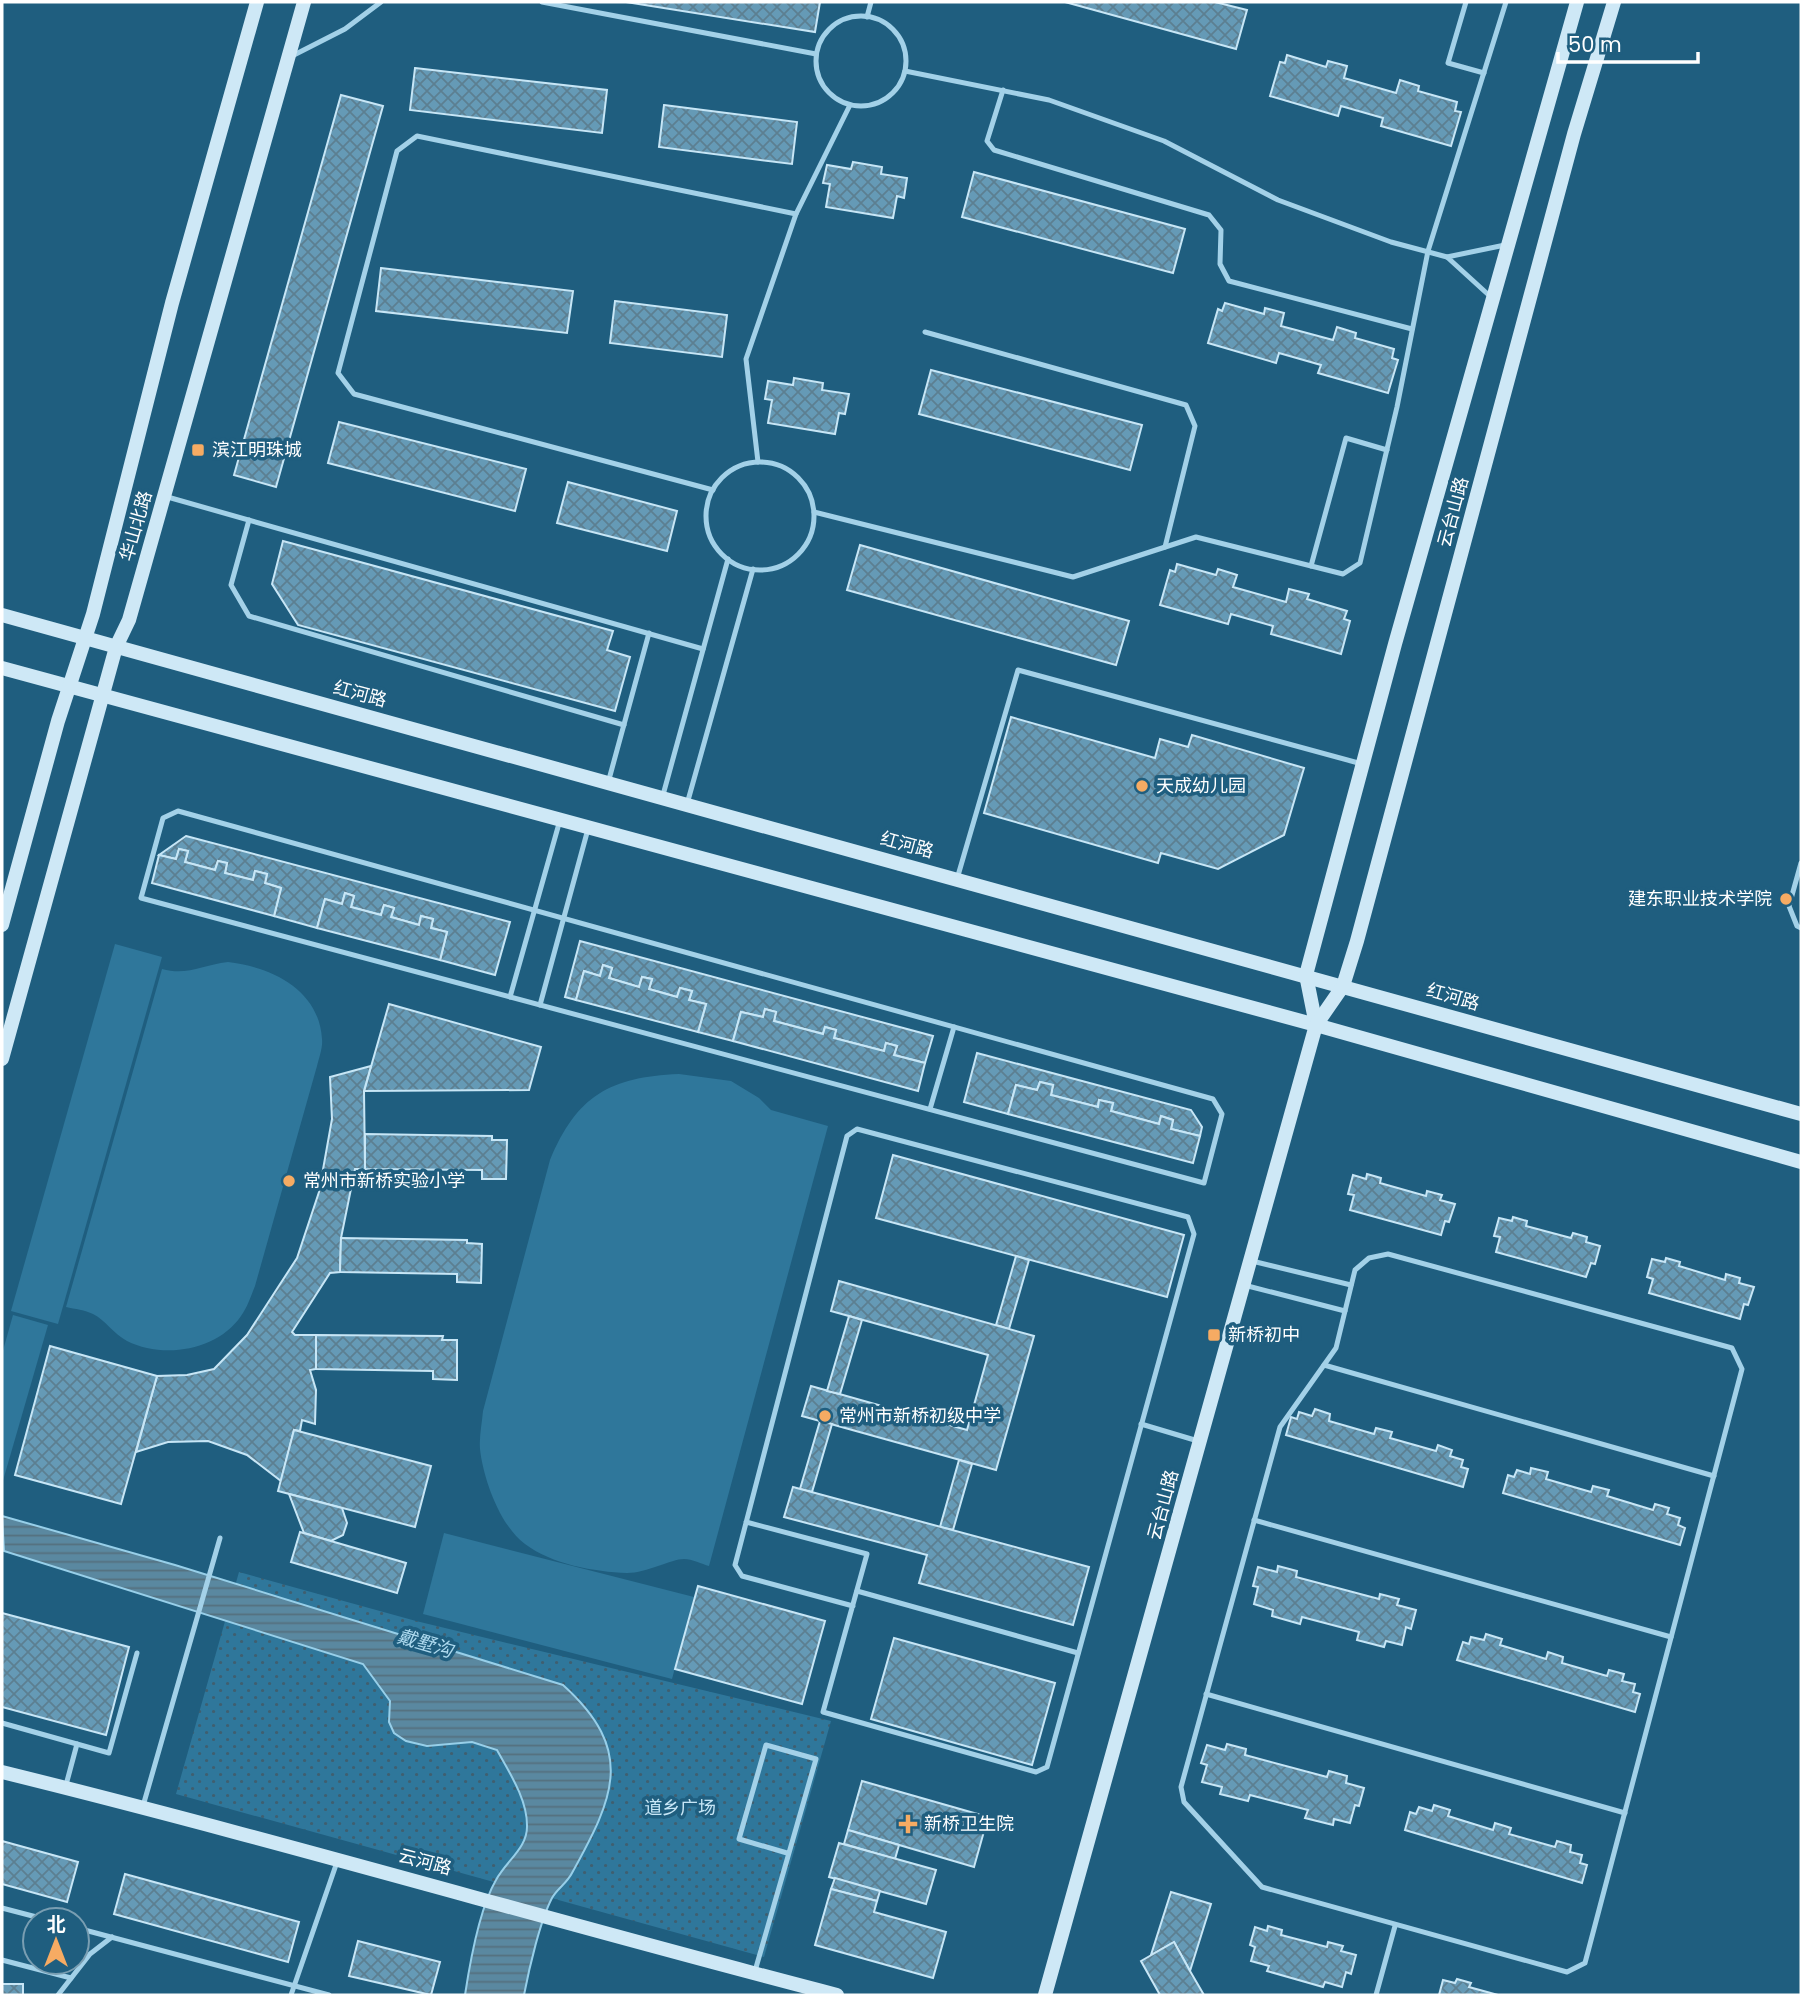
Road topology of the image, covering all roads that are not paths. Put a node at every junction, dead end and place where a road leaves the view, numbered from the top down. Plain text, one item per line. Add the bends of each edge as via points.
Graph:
1 (257, 2) edge
2 (304, 2) edge
3 (381, 2) edge
4 (542, 2) edge
5 (871, 2) edge
6 (1466, 2) edge
7 (1506, 2) edge
8 (1577, 2) edge
9 (1614, 2) edge
10 (867, 17) junction
11 (816, 54) junction
12 (288, 58) junction
13 (905, 71) junction
14 (1484, 73) junction
15 (1003, 90) junction
16 (850, 105) junction
17 (796, 214) junction
18 (1508, 244) junction
19 (1428, 251) junction
20 (1447, 257) junction
21 (1493, 299) junction
22 (1412, 329) junction
23 (925, 332) dead end
24 (1387, 450) junction
25 (758, 461) junction
26 (713, 490) junction
27 (164, 496) junction
28 (814, 512) junction
29 (248, 520) junction
30 (1165, 547) junction
31 (728, 559) junction
32 (1311, 566) junction
33 (752, 569) junction
34 (2, 615) edge
35 (649, 634) junction
36 (85, 638) junction
37 (116, 647) junction
38 (703, 649) junction
39 (2, 668) edge
40 (69, 687) junction
41 (103, 696) junction
42 (624, 726) junction
43 (1363, 764) junction
44 (608, 783) junction
45 (662, 798) junction
46 (687, 804) junction
47 (560, 820) junction
48 (589, 828) junction
49 (1801, 863) edge
50 (957, 879) junction
51 (534, 910) junction
52 (564, 918) junction
53 (2, 925) edge
54 (1801, 928) edge
55 (1306, 975) junction
56 (1343, 986) junction
57 (510, 997) junction
58 (540, 1005) junction
59 (1316, 1025) junction
60 (954, 1027) junction
61 (2, 1059) edge
62 (930, 1109) junction
63 (1801, 1114) edge
64 (1801, 1162) edge
65 (1251, 1261) junction
66 (1244, 1285) junction
67 (1351, 1285) junction
68 (1345, 1311) junction
69 (1324, 1365) junction
70 (1142, 1424) junction
71 (1200, 1441) junction
72 (1714, 1476) junction
73 (1254, 1520) junction
74 (746, 1522) junction
75 (219, 1538) dead end
76 (857, 1591) junction
77 (853, 1605) junction
78 (1671, 1637) junction
79 (137, 1653) dead end
80 (1078, 1653) junction
81 (1206, 1694) junction
82 (2, 1723) edge
83 (77, 1744) junction
84 (2, 1772) edge
85 (65, 1787) junction
86 (143, 1806) junction
87 (1625, 1813) junction
88 (787, 1853) junction
89 (338, 1859) junction
90 (2, 1908) edge
91 (21, 1913) edge
92 (1395, 1926) junction
93 (91, 1932) edge
94 (113, 1937) junction
95 (2, 1960) edge
96 (754, 1974) junction
97 (72, 1978) junction
98 (295, 1986) junction
99 (58, 1995) edge
100 (291, 1995) edge
101 (329, 1995) edge
102 (837, 1995) edge
103 (1045, 1995) edge
104 (1376, 1995) edge

1 - 36 street, 华山北路
2 - 12 street, 华山北路
3 - 12 lane via 345,29
4 - 11 lane
5 - 10 lane
6 - 14 lane via 1448,62
7 - 14 lane
8 - 18 street, 云台山路
9 - 56 street, 云台山路 via 1574,134
10 - 11 lane via 853,17 829,30
10 - 13 lane via 893,30 906,56
11 - 16 lane via 820,80 837,100
12 - 27 street, 华山北路
13 - 15 lane
13 - 16 lane via 890,95 878,103
14 - 19 lane
15 - 19 lane via 1049,100 1164,141 1278,200
15 - 22 lane via 986,141 994,150 1209,215 1221,230 1220,264 1229,281
16 - 17 lane
17 - 25 lane via 746,359
17 - 26 lane via 416,136 397,150 338,373 354,394
18 - 20 lane
18 - 21 street, 云台山路
19 - 20 lane
19 - 22 lane
20 - 21 lane
21 - 43 street, 云台山路
22 - 24 lane
23 - 30 lane via 1186,405 1195,426
24 - 32 lane via 1360,563 1343,575
24 - 32 lane via 1346,438
25 - 26 lane via 724,475
25 - 28 lane via 792,472 804,484
26 - 31 lane via 707,526
27 - 29 lane
27 - 37 street, 华山北路 via 129,620
28 - 30 lane via 1073,577
28 - 33 lane via 812,533 791,560
29 - 35 lane
29 - 42 lane via 231,585 249,616
30 - 32 lane via 1196,537
31 - 33 lane
31 - 38 lane
33 - 46 lane
34 - 36 street, 红河路
35 - 38 lane
35 - 42 lane
36 - 37 street, 红河路
36 - 40 street, 华山北路
37 - 41 street, 华山北路
37 - 44 street, 红河路
38 - 45 lane
39 - 40 street
40 - 41 street
40 - 53 street, 华山北路
41 - 47 street
41 - 61 street, 华山北路
42 - 44 lane
43 - 50 lane via 1018,670
43 - 55 street, 云台山路
44 - 45 street, 红河路
45 - 46 street, 红河路
46 - 50 street, 红河路
47 - 48 street
47 - 51 lane
48 - 52 lane
48 - 59 street
49 - 54 lane via 1789,906
50 - 55 street, 红河路
51 - 52 lane
51 - 57 lane
51 - 57 lane via 178,811 163,817 141,898
52 - 58 lane
52 - 60 lane
55 - 56 street, 红河路
55 - 59 street, 云台山路
56 - 59 street, 云台山路
56 - 63 street, 红河路
57 - 58 lane
58 - 62 lane
59 - 64 street
59 - 65 street, 云台山路
60 - 62 lane
60 - 62 lane via 1213,1099 1222,1114 1203,1182
65 - 66 street, 云台山路
65 - 67 lane
66 - 68 lane
66 - 71 street, 云台山路
67 - 68 lane
67 - 72 lane via 1355,1270 1368,1258 1388,1254 1732,1348 1742,1369
68 - 69 lane via 1336,1348
69 - 72 lane
69 - 73 lane via 1280,1427
70 - 71 lane
70 - 74 lane via 1194,1234 1188,1217 857,1129 847,1136
70 - 80 lane
71 - 103 street, 云台山路
72 - 78 lane
73 - 78 lane
73 - 81 lane
74 - 76 lane via 867,1554
74 - 77 lane via 735,1565 742,1576
75 - 86 lane
76 - 77 lane
76 - 80 lane
77 - 80 lane via 823,1712 1036,1772 1047,1767
78 - 87 lane
79 - 83 lane via 109,1753
81 - 87 lane
81 - 92 lane via 1181,1787 1184,1802 1262,1887
82 - 83 lane
83 - 85 lane
84 - 85 street, 云河路
85 - 86 street, 云河路
86 - 89 street, 云河路
87 - 92 lane via 1585,1963 1567,1972
88 - 88 lane via 816,1759 766,1745 739,1839
88 - 96 lane
89 - 96 street, 云河路
89 - 98 lane
90 - 91 lane
92 - 104 lane
93 - 94 lane
94 - 97 lane via 90,1954
94 - 98 lane
95 - 97 lane
96 - 102 street, 云河路
97 - 99 lane
98 - 100 lane
98 - 101 lane

